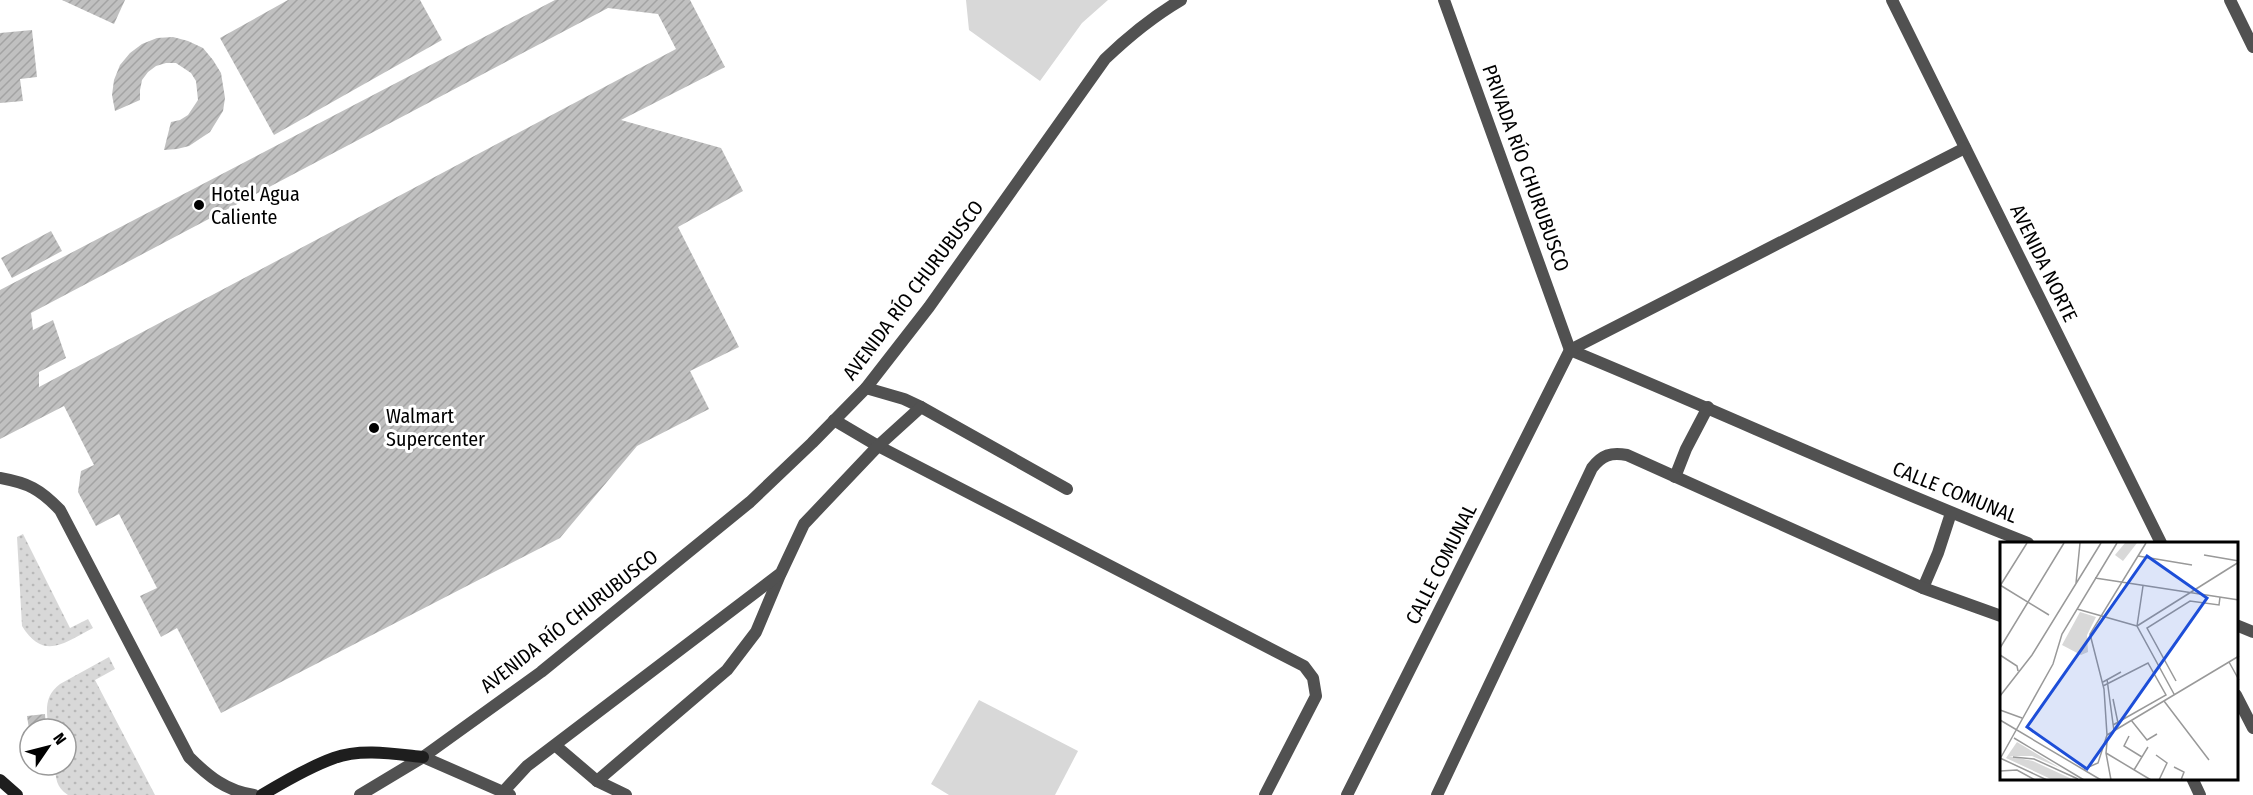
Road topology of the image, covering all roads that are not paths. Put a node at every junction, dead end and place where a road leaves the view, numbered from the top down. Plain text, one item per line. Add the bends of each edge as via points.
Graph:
1 (1181, 0) edge
2 (1444, 0) edge
3 (1892, 0) edge
4 (2230, 0) edge
5 (2253, 47) edge
6 (1965, 148) junction
7 (1570, 350) junction
8 (866, 388) junction
9 (921, 407) junction
10 (1708, 407) junction
11 (834, 420) junction
12 (878, 446) junction
13 (1674, 477) junction
14 (0, 478) edge
15 (1067, 489) dead end
16 (1951, 513) junction
17 (2025, 542) edge
18 (2161, 542) edge
19 (781, 573) junction
20 (1923, 588) junction
21 (2000, 616) edge
22 (2238, 626) edge
23 (2253, 632) edge
24 (2238, 699) edge
25 (2253, 728) edge
26 (556, 746) junction
27 (423, 757) junction
28 (0, 780) edge
29 (2193, 780) edge
30 (597, 781) junction
31 (507, 793) edge
32 (17, 795) edge
33 (254, 795) edge
34 (262, 795) edge
35 (360, 795) edge
36 (626, 795) edge
37 (1265, 795) edge
38 (1347, 795) edge
39 (1437, 795) edge
40 (2200, 795) edge

1 - 8 street, AVENIDA RÍO CHURUBUSCO via 1129,35 1105,59 929,307
2 - 7 street, PRIVADA RÍO CHURUBUSCO
3 - 6 street, AVENIDA NORTE
4 - 5 street
6 - 7 street
6 - 18 street, AVENIDA NORTE
7 - 10 street, CALLE COMUNAL
7 - 38 street, CALLE COMUNAL
8 - 9 street
8 - 11 street, AVENIDA RÍO CHURUBUSCO
9 - 12 street
9 - 15 street
10 - 13 street
10 - 16 street, CALLE COMUNAL
11 - 12 street
11 - 27 street, AVENIDA RÍO CHURUBUSCO via 750,502 541,672
12 - 19 street via 804,524
12 - 37 street via 1304,666 1313,678 1316,696
13 - 20 street
13 - 39 street via 1627,455 1617,453 1599,460
14 - 33 street via 25,483 44,493 60,510 189,757 219,784
16 - 17 street, CALLE COMUNAL
16 - 20 street
19 - 26 street
19 - 30 street via 756,632 727,670
20 - 21 street
22 - 23 street
24 - 25 street
26 - 30 street
26 - 31 street via 527,766
27 - 31 street
27 - 34 main road via 372,753 336,757
27 - 35 street, AVENIDA RÍO CHURUBUSCO
28 - 32 main road
29 - 40 street
30 - 36 street

